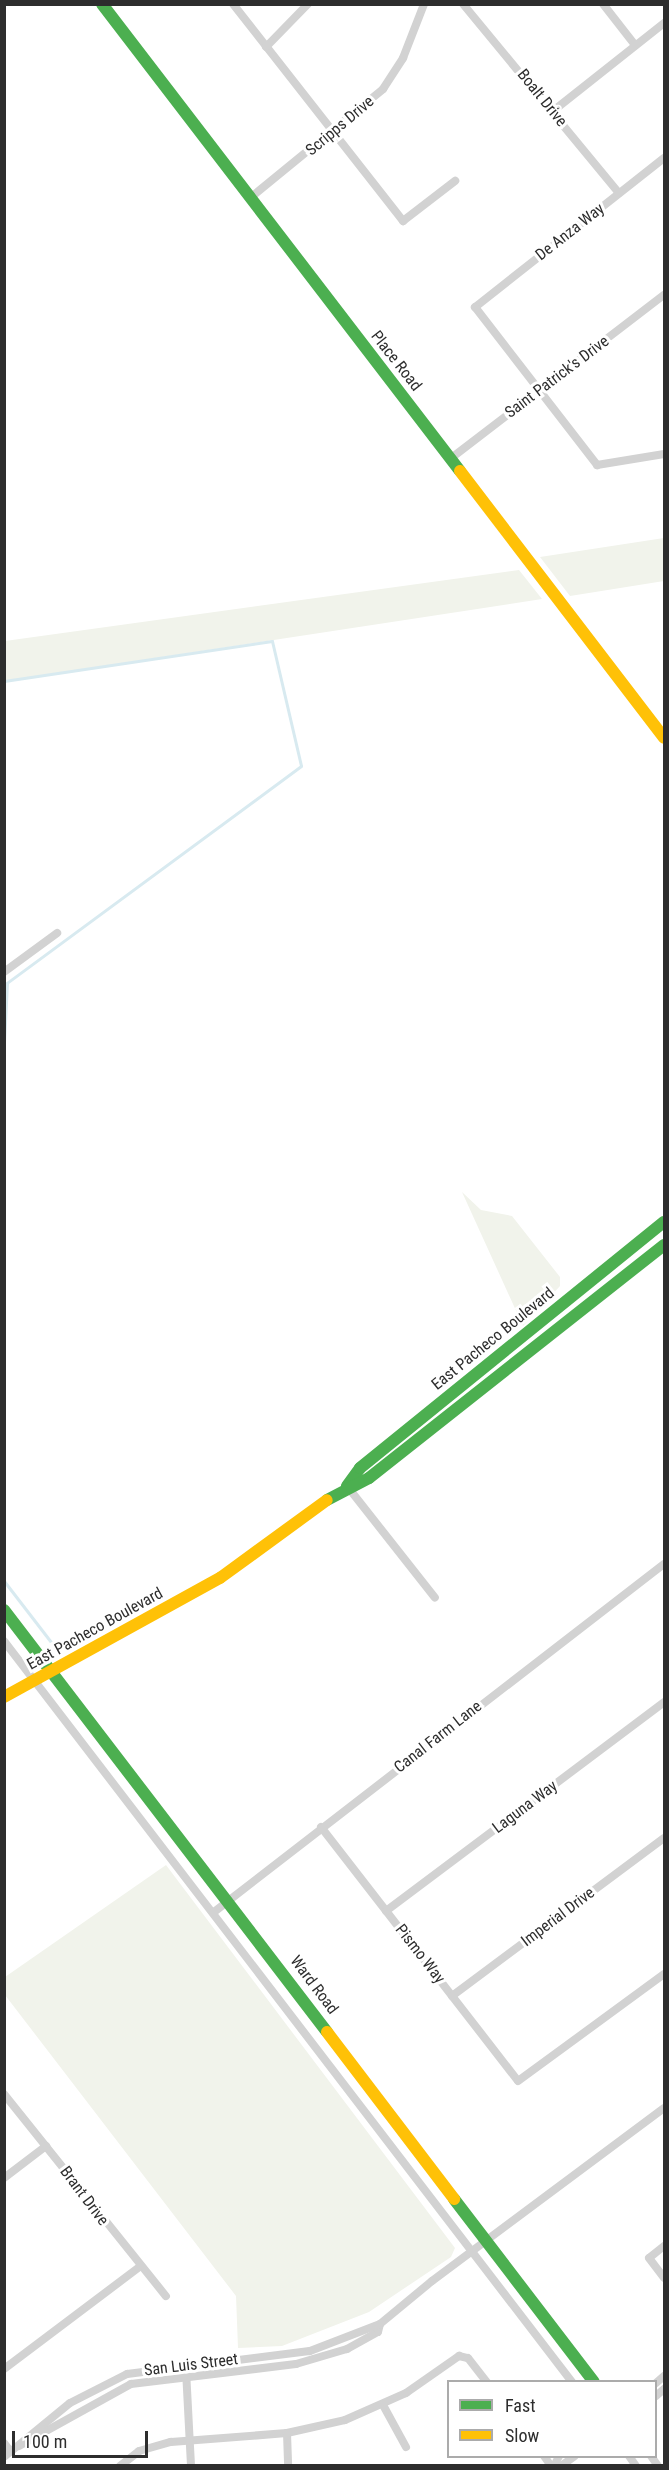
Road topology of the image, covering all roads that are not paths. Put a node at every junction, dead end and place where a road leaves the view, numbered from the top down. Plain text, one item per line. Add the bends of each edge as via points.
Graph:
1 (102, 4) edge
2 (233, 4) edge
3 (308, 4) edge
4 (424, 4) edge
5 (463, 4) edge
6 (603, 4) edge
7 (664, 23) edge
8 (635, 45) junction
9 (266, 47) junction
10 (553, 111) junction
11 (336, 133) junction
12 (664, 159) edge
13 (455, 181) dead end
14 (619, 193) junction
15 (250, 198) junction
16 (664, 295) edge
17 (537, 393) junction
18 (664, 454) edge
19 (450, 459) junction
20 (664, 738) edge
21 (57, 933) dead end
22 (4, 972) edge
23 (664, 1222) edge
24 (664, 1245) edge
25 (347, 1486) junction
26 (663, 1568) edge
27 (435, 1598) dead end
28 (4, 1610) edge
29 (4, 1641) edge
30 (53, 1671) junction
31 (33, 1681) junction
32 (4, 1697) edge
33 (664, 1702) edge
34 (321, 1827) junction
35 (664, 1838) edge
36 (229, 1900) junction
37 (386, 1911) junction
38 (214, 1912) junction
39 (664, 1974) edge
40 (452, 1996) junction
41 (4, 2094) edge
42 (664, 2108) edge
43 (46, 2146) junction
44 (4, 2178) edge
45 (486, 2241) junction
46 (664, 2246) edge
47 (473, 2251) junction
48 (138, 2268) junction
49 (664, 2278) edge
50 (166, 2296) dead end
51 (4, 2369) edge
52 (185, 2369) junction
53 (485, 2380) edge
54 (570, 2380) edge
55 (592, 2380) edge
56 (383, 2404) junction
57 (287, 2433) junction
58 (190, 2440) junction
59 (4, 2444) edge
60 (406, 2447) dead end
61 (8, 2455) edge
62 (120, 2466) edge
63 (191, 2466) edge
64 (288, 2466) edge

1 - 15 main road, Place Road
2 - 9 street
3 - 9 street
4 - 11 street, Scripps Drive via 393,75
5 - 10 street, Boalt Drive
6 - 8 street
7 - 8 street
8 - 10 street
9 - 11 street
10 - 14 street, Boalt Drive
11 - 13 street via 403,222
11 - 15 street, Scripps Drive
12 - 14 street, De Anza Way
14 - 17 street, De Anza Way via 475,307
15 - 19 main road, Place Road
16 - 17 street, Saint Patrick's Drive
17 - 18 street via 597,465
17 - 19 street, Saint Patrick's Drive
19 - 20 main road, Place Road
21 - 22 street
23 - 25 main road, East Pacheco Boulevard via 360,1468
24 - 25 main road, East Pacheco Boulevard via 369,1478
25 - 27 street
25 - 30 main road, East Pacheco Boulevard via 220,1578
26 - 34 street, Canal Farm Lane
28 - 30 main road, Ward Road
29 - 31 street
30 - 31 main road, East Pacheco Boulevard
30 - 36 main road, Ward Road
31 - 32 main road, East Pacheco Boulevard
31 - 38 street
33 - 37 street, Laguna Way
34 - 36 street, Canal Farm Lane
34 - 37 street, Pismo Way
35 - 40 street, Imperial Drive
36 - 38 street, Canal Farm Lane
36 - 45 main road, Ward Road
37 - 40 street, Pismo Way
38 - 47 street
39 - 40 street, Pismo Way via 518,2081
41 - 43 street, Brant Drive
42 - 45 street, San Luis Street
43 - 44 street
43 - 48 street, Brant Drive
45 - 47 street, San Luis Street
45 - 55 main road, Ward Road
46 - 49 street via 649,2258
47 - 52 street, San Luis Street via 380,2324 310,2352
47 - 54 street
48 - 50 street, Brant Drive
48 - 51 street
52 - 58 street
52 - 61 street, San Luis Street via 144,2369 93,2389 26,2436
53 - 56 street via 468,2358 459,2356
56 - 57 street via 345,2421
56 - 60 street
57 - 58 street
57 - 64 street
58 - 62 street via 154,2445
58 - 63 street
59 - 61 street

